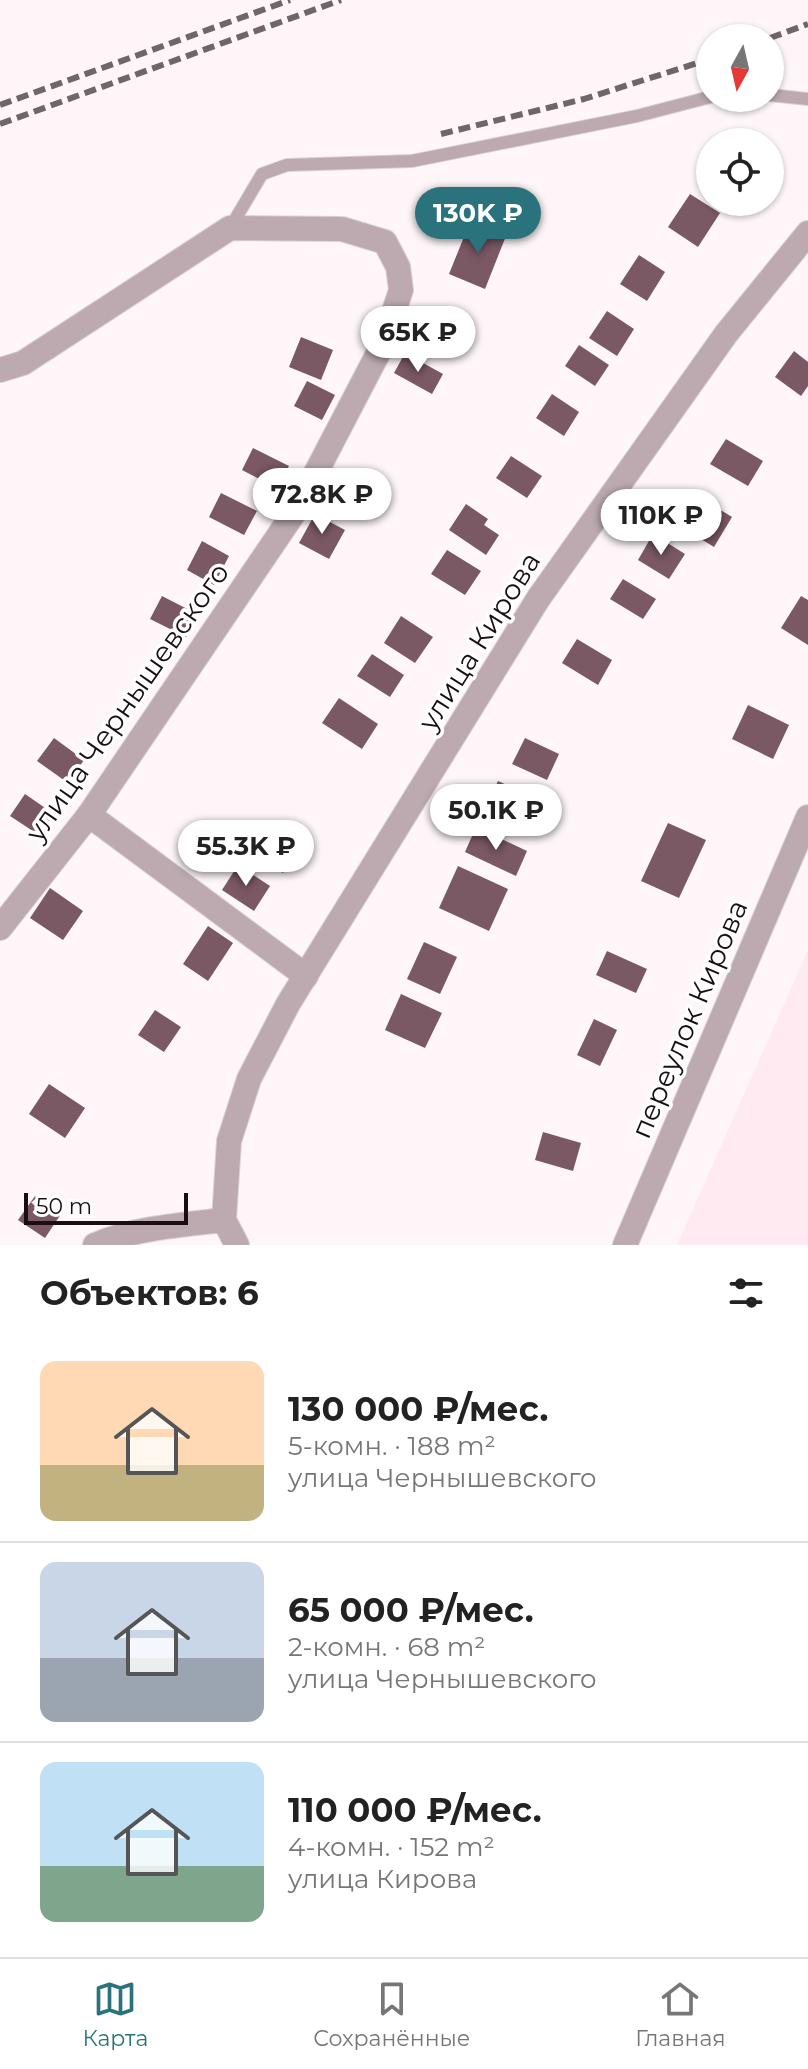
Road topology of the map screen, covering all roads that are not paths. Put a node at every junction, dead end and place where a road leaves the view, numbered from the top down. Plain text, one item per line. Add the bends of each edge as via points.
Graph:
1 (784, 96) edge
2 (808, 99) edge
3 (696, 101) edge
4 (230, 228) junction
5 (808, 233) edge
6 (0, 370) edge
7 (89, 815) junction
8 (808, 817) edge
9 (0, 928) edge
10 (306, 976) junction
11 (224, 1220) junction
12 (95, 1245) edge
13 (237, 1245) edge
14 (625, 1245) edge

1 - 2 lane
3 - 4 lane via 412,161 287,165 262,174
4 - 6 street via 23,363
4 - 7 street, улица Чернышевского via 342,229 385,242 398,267 401,290 383,344 298,507
5 - 10 street, улица Кирова via 726,334 538,599
7 - 9 street, улица Чернышевского
7 - 10 street
8 - 14 street, переулок Кирова
10 - 11 street, улица Кирова via 249,1079 229,1141
11 - 12 street via 154,1228
11 - 13 street

